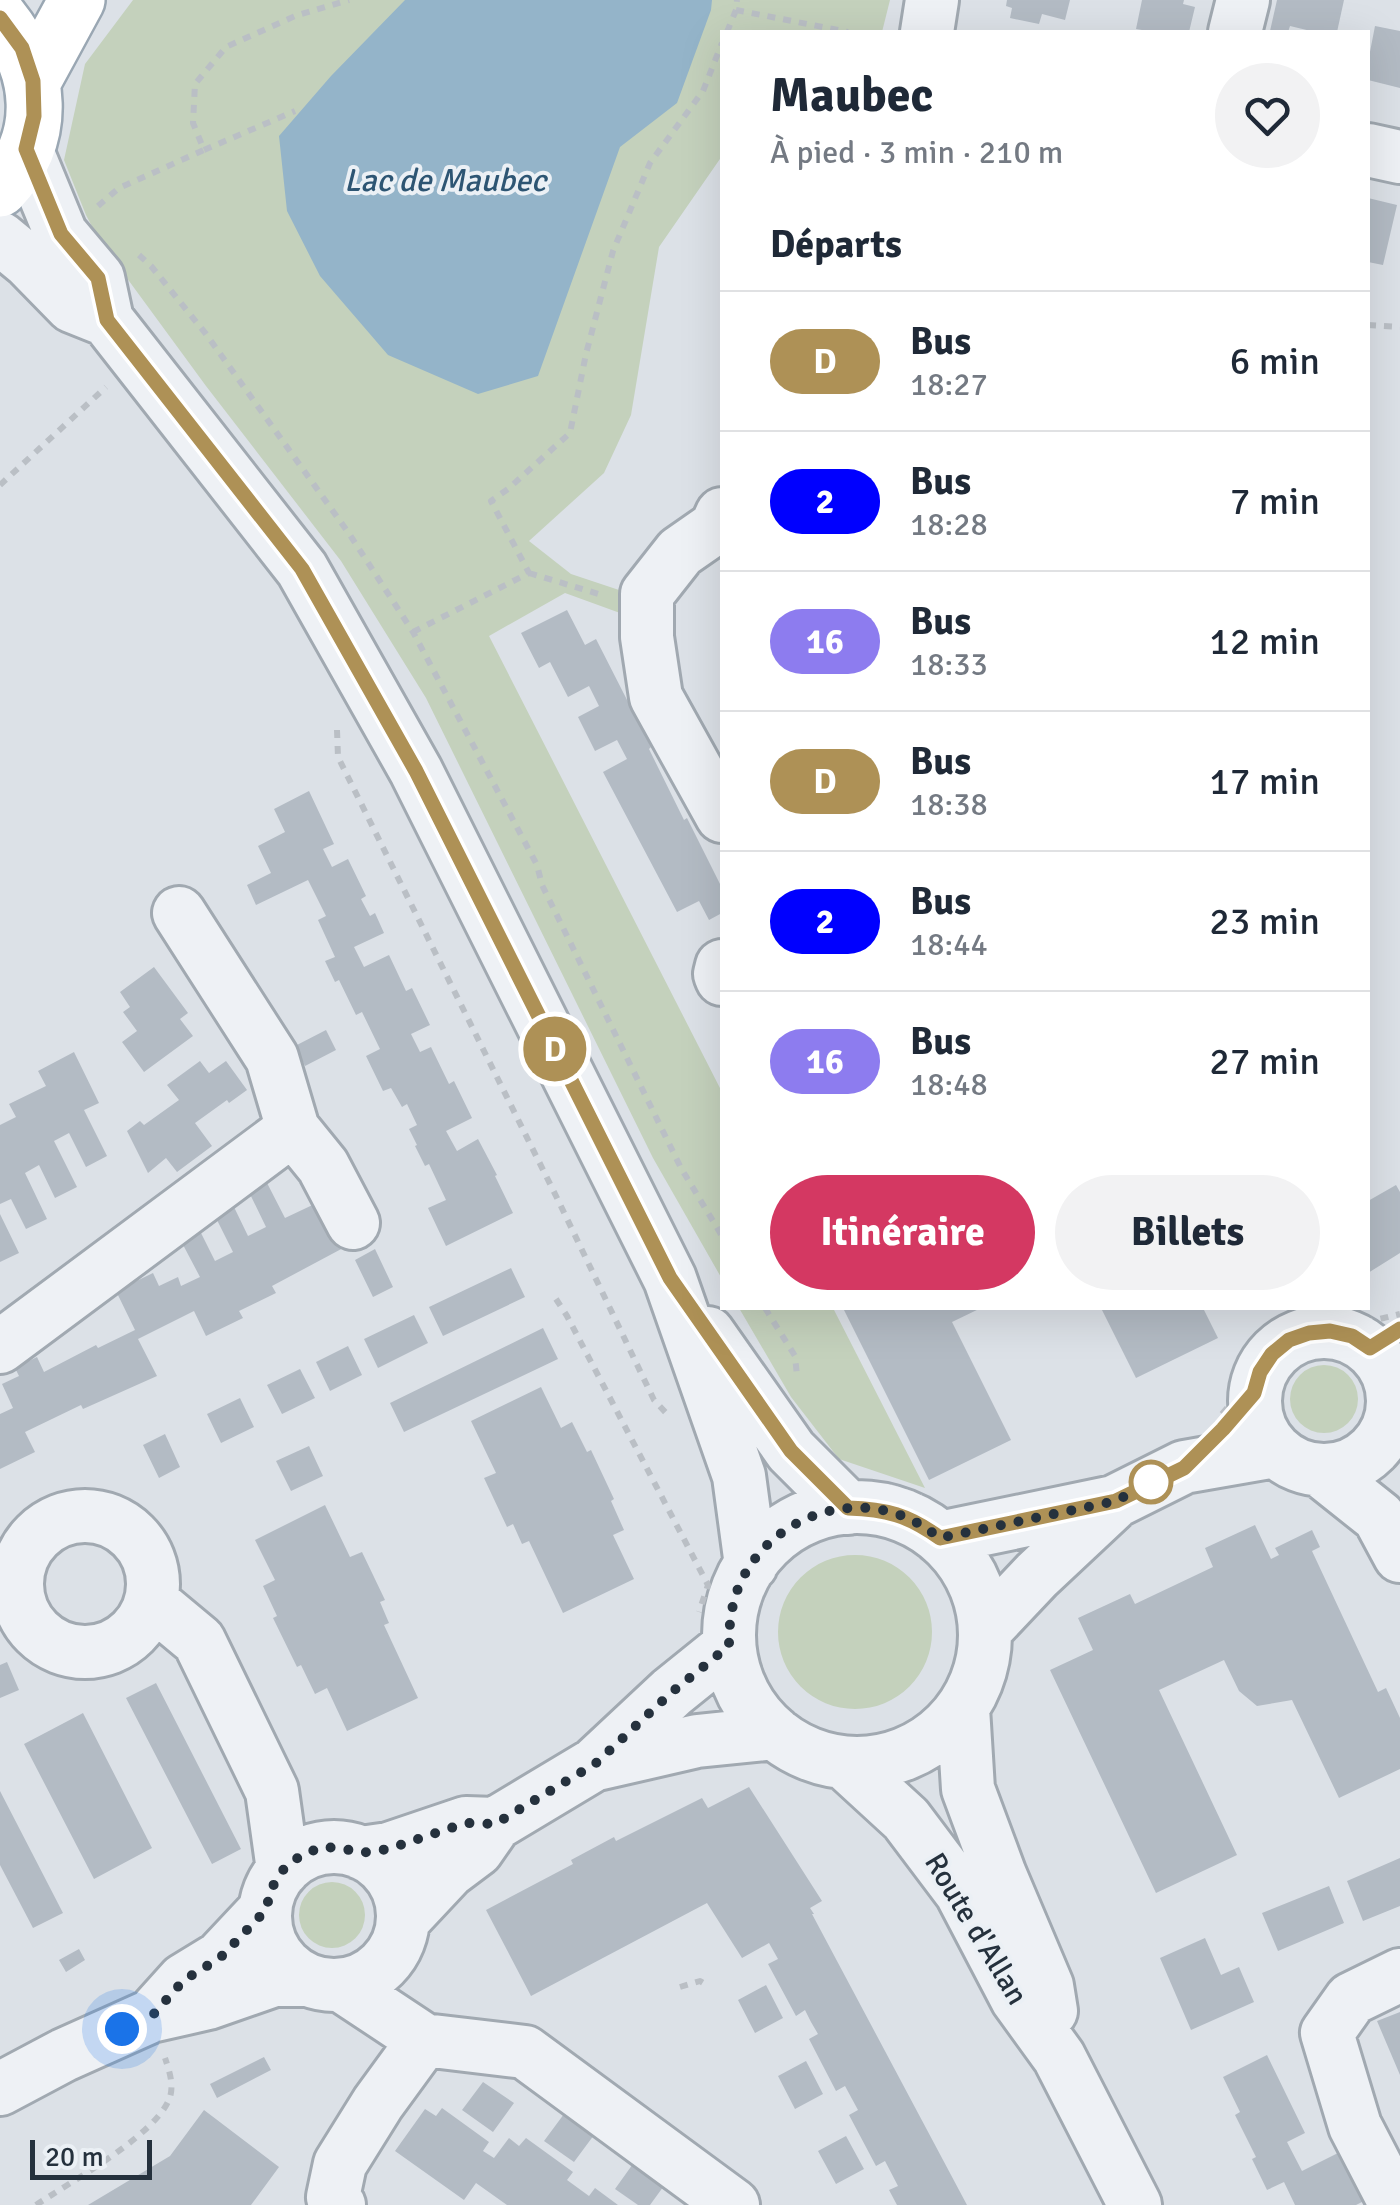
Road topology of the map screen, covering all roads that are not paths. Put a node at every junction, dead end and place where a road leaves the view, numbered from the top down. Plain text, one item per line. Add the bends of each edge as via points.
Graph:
1 (78, 0) edge
2 (932, 0) edge
3 (1243, 0) edge
4 (0, 18) edge
5 (927, 30) edge
6 (1236, 30) edge
7 (33, 81) junction
8 (1370, 150) edge
9 (1400, 158) edge
10 (13, 169) edge
11 (0, 238) edge
12 (123, 339) junction
13 (720, 518) edge
14 (720, 812) edge
15 (180, 913) dead end
16 (294, 1129) junction
17 (353, 1223) dead end
18 (670, 1278) junction
19 (1278, 1339) edge
20 (1385, 1339) edge
21 (0, 1347) edge
22 (1397, 1394) edge
23 (1373, 1451) junction
24 (1298, 1460) junction
25 (1184, 1468) junction
26 (1116, 1501) junction
27 (848, 1508) junction
28 (1389, 1536) edge
29 (940, 1538) junction
30 (14, 1547) edge
31 (734, 1569) junction
32 (152, 1601) junction
33 (986, 1629) junction
34 (713, 1641) junction
35 (963, 1708) junction
36 (775, 1734) junction
37 (845, 1763) junction
38 (595, 1764) junction
39 (495, 1824) junction
40 (308, 1870) junction
41 (396, 1940) junction
42 (1400, 1975) edge
43 (325, 1983) junction
44 (152, 2016) junction
45 (416, 2034) junction
46 (1058, 2057) junction
47 (0, 2089) edge
48 (339, 2205) edge
49 (733, 2205) edge
50 (1135, 2205) edge
51 (1396, 2205) edge

1 - 7 main road
2 - 5 street
3 - 6 street
4 - 7 main road via 22,48
7 - 10 main road via 34,116
8 - 9 street
10 - 12 street via 98,278
11 - 12 street via 72,306
12 - 18 street via 302,569 416,771
13 - 14 street via 680,552 647,594 656,698
15 - 16 street via 272,1058
16 - 17 street
16 - 21 street
18 - 27 street via 791,1451
18 - 31 street via 740,1476
19 - 20 street via 1330,1331
19 - 24 street via 1256,1414 1263,1434
19 - 25 street via 1223,1429
20 - 22 street via 1382,1362
22 - 23 street
23 - 24 street via 1354,1464
23 - 28 street
24 - 25 street
24 - 28 street
25 - 26 street
26 - 29 street
26 - 33 street
27 - 29 street via 897,1514
27 - 31 street via 793,1525
29 - 33 street via 972,1579
30 - 32 street via 53,1523 82,1515 106,1518 147,1552
30 - 32 street via 20,1606 51,1644 105,1650 142,1624
31 - 34 street via 740,1584 729,1625
32 - 40 street via 199,1641 272,1791 315,1830
33 - 35 street via 976,1684
34 - 36 street
34 - 38 street via 672,1692
35 - 37 street via 924,1745 899,1756
35 - 46 street, Route d'Allan via 968,1789 1047,1986
36 - 37 street
36 - 38 street via 697,1741
37 - 46 street, Route d'Allan via 906,1819 960,1892 1016,1999
38 - 39 street
39 - 40 street via 466,1823
39 - 41 street
40 - 41 street via 379,1864 402,1898
40 - 43 street via 267,1932 289,1969
40 - 44 street
41 - 43 street via 374,1973
41 - 45 street via 396,1975
42 - 51 street via 1351,1999 1328,2033 1355,2126
43 - 44 street via 274,1980
43 - 45 street
44 - 47 street
45 - 48 street via 340,2164 333,2197
45 - 49 street via 525,2052
46 - 50 street, Route d'Allan

